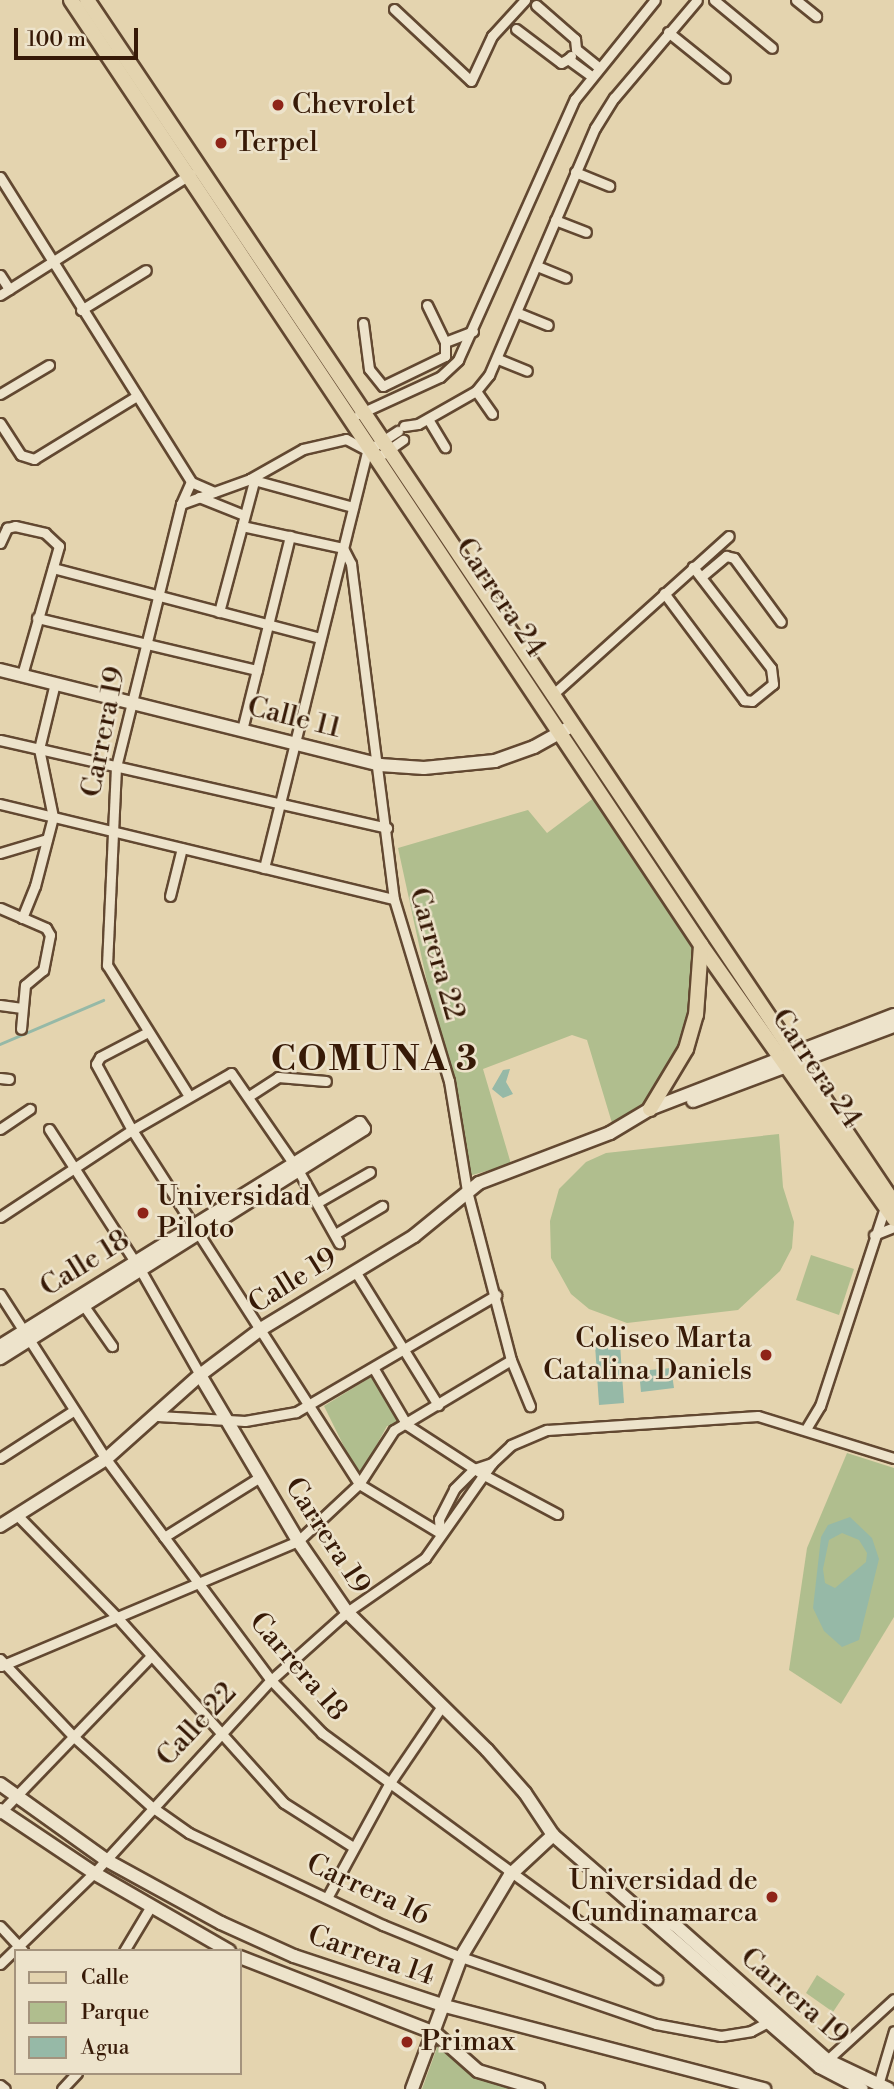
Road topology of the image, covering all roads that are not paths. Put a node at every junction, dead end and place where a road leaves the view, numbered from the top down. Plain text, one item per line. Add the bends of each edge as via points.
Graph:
1 (71, 0) edge
2 (87, 0) edge
3 (525, 0) edge
4 (655, 0) edge
5 (697, 0) edge
6 (714, 0) edge
7 (796, 0) edge
8 (536, 5) dead end
9 (394, 9) dead end
10 (816, 16) dead end
11 (516, 29) dead end
12 (668, 32) junction
13 (772, 48) dead end
14 (576, 49) junction
15 (568, 59) junction
16 (598, 67) junction
17 (591, 76) junction
18 (725, 78) dead end
19 (196, 172) junction
20 (575, 172) junction
21 (1, 182) edge
22 (609, 186) dead end
23 (555, 220) junction
24 (586, 232) dead end
25 (50, 263) junction
26 (537, 266) junction
27 (146, 270) dead end
28 (0, 275) edge
29 (566, 278) dead end
30 (4, 292) edge
31 (427, 305) dead end
32 (81, 310) junction
33 (518, 313) junction
34 (363, 323) dead end
35 (548, 325) dead end
36 (473, 331) junction
37 (445, 342) junction
38 (498, 359) junction
39 (49, 365) dead end
40 (527, 371) dead end
41 (476, 390) junction
42 (0, 394) edge
43 (137, 396) junction
44 (492, 414) dead end
45 (357, 415) junction
46 (428, 419) junction
47 (0, 423) edge
48 (445, 447) dead end
49 (377, 449) junction
50 (252, 480) junction
51 (191, 482) junction
52 (214, 492) junction
53 (199, 498) junction
54 (181, 504) junction
55 (353, 507) junction
56 (244, 515) junction
57 (242, 526) junction
58 (290, 536) junction
59 (729, 536) dead end
60 (0, 543) edge
61 (342, 548) junction
62 (693, 567) junction
63 (53, 568) junction
64 (701, 577) junction
65 (664, 593) junction
66 (158, 596) junction
67 (219, 612) junction
68 (37, 618) junction
69 (781, 622) dead end
70 (268, 625) junction
71 (319, 638) junction
72 (147, 646) junction
73 (0, 670) edge
74 (257, 670) junction
75 (22, 675) junction
76 (55, 683) junction
77 (552, 694) junction
78 (132, 704) junction
79 (547, 713) junction
80 (567, 729) junction
81 (242, 730) junction
82 (0, 740) edge
83 (294, 744) junction
84 (39, 749) junction
85 (380, 765) junction
86 (116, 766) junction
87 (279, 803) junction
88 (0, 804) edge
89 (53, 817) junction
90 (387, 828) junction
91 (111, 831) junction
92 (47, 839) junction
93 (183, 848) junction
94 (0, 853) edge
95 (264, 868) junction
96 (170, 897) dead end
97 (394, 899) junction
98 (0, 908) edge
99 (22, 918) junction
100 (701, 945) junction
101 (0, 1006) edge
102 (22, 1008) junction
103 (894, 1015) edge
104 (894, 1026) edge
105 (22, 1029) dead end
106 (146, 1034) junction
107 (788, 1060) junction
108 (326, 1081) dead end
109 (723, 1086) junction
110 (189, 1096) junction
111 (249, 1096) junction
112 (30, 1109) dead end
113 (650, 1109) junction
114 (636, 1119) junction
115 (0, 1129) edge
116 (49, 1129) dead end
117 (132, 1130) junction
118 (295, 1166) junction
119 (75, 1169) junction
120 (370, 1171) dead end
121 (467, 1191) junction
122 (317, 1202) junction
123 (382, 1206) dead end
124 (891, 1210) edge
125 (0, 1217) edge
126 (894, 1227) edge
127 (195, 1229) junction
128 (874, 1235) junction
129 (138, 1266) junction
130 (355, 1271) junction
131 (0, 1294) edge
132 (496, 1295) junction
133 (84, 1306) junction
134 (261, 1329) junction
135 (27, 1336) junction
136 (0, 1346) edge
137 (113, 1346) dead end
138 (402, 1351) junction
139 (0, 1358) edge
140 (511, 1360) junction
141 (374, 1369) junction
142 (200, 1375) junction
143 (438, 1405) junction
144 (311, 1406) junction
145 (530, 1406) dead end
146 (73, 1410) junction
147 (158, 1416) junction
148 (226, 1420) junction
149 (407, 1425) junction
150 (806, 1429) junction
151 (0, 1458) edge
152 (894, 1458) edge
153 (106, 1459) junction
154 (492, 1463) junction
155 (474, 1469) junction
156 (484, 1475) junction
157 (260, 1477) junction
158 (359, 1485) junction
159 (557, 1514) dead end
160 (19, 1516) junction
161 (0, 1525) edge
162 (440, 1533) junction
163 (164, 1537) junction
164 (298, 1541) junction
165 (200, 1585) junction
166 (347, 1612) junction
167 (116, 1616) junction
168 (151, 1656) junction
169 (2, 1663) edge
170 (271, 1679) junction
171 (442, 1706) junction
172 (220, 1731) junction
173 (75, 1738) junction
174 (0, 1784) edge
175 (389, 1784) junction
176 (18, 1797) junction
177 (152, 1807) junction
178 (1, 1811) edge
179 (553, 1836) junction
180 (353, 1847) junction
181 (106, 1860) junction
182 (94, 1873) junction
183 (510, 1875) junction
184 (328, 1896) junction
185 (151, 1906) junction
186 (0, 1926) edge
187 (21, 1948) edge
188 (125, 1949) edge
189 (226, 1949) edge
190 (14, 1953) edge
191 (461, 1957) junction
192 (242, 1958) edge
193 (0, 1964) edge
194 (657, 1979) dead end
195 (894, 1999) edge
196 (445, 2006) junction
197 (773, 2019) junction
198 (894, 2031) edge
199 (435, 2033) junction
200 (824, 2064) junction
201 (75, 2075) edge
202 (835, 2083) edge
203 (0, 2085) edge
204 (858, 2086) edge
205 (883, 2087) edge
206 (5, 2089) edge
207 (62, 2089) edge
208 (412, 2089) edge
209 (538, 2089) edge
210 (764, 2089) edge

1 - 19 main road, Carrera 24
2 - 19 main road, Carrera 24
3 - 9 street via 492,36 471,81
4 - 16 street
5 - 12 street
6 - 13 street
7 - 10 street
8 - 14 street via 576,39
11 - 15 street via 561,63
12 - 18 street
12 - 20 street via 614,98
14 - 15 street
14 - 16 street
15 - 17 street
16 - 17 street
17 - 36 street via 575,99
19 - 25 street
19 - 45 main road, Carrera 24
20 - 22 street
20 - 23 street
21 - 25 street
23 - 24 street
23 - 26 street
25 - 30 street
25 - 32 street
26 - 29 street
26 - 33 street
27 - 32 street
28 - 30 street
31 - 37 street
32 - 43 street
33 - 35 street
33 - 38 street
34 - 37 street via 369,369 383,386 445,356
36 - 37 street
36 - 45 street via 458,360 440,377
38 - 40 street
38 - 41 street
39 - 42 street
41 - 44 street
41 - 46 street
43 - 47 street via 42,457 27,458
43 - 51 street
45 - 49 main road, Carrera 24
46 - 48 street
46 - 49 street
49 - 50 street via 339,439 303,449
49 - 55 street
49 - 77 main road, Carrera 24
49 - 79 main road, Carrera 24
50 - 52 street
50 - 55 street
50 - 56 street
51 - 52 street
51 - 54 street, Carrera 19
52 - 53 street
53 - 54 street
53 - 56 street
54 - 66 street, Carrera 19
55 - 61 street
56 - 57 street
57 - 58 street
57 - 67 street
58 - 61 street
58 - 70 street
59 - 62 street
60 - 63 street via 7,528 15,526 45,533 58,546
61 - 71 street
61 - 85 street, Carrera 22 via 357,584
62 - 64 street
62 - 65 street
63 - 66 street
63 - 68 street
64 - 65 street via 775,675 773,684 752,701 744,700 733,687
64 - 69 street via 726,556 734,558
65 - 77 street
66 - 67 street
66 - 72 street, Carrera 19
67 - 70 street
68 - 72 street
68 - 75 street
70 - 71 street
70 - 74 street
71 - 83 street
72 - 74 street
72 - 78 street, Carrera 19
73 - 75 street, Calle 11
74 - 81 street
75 - 76 street, Calle 11
76 - 78 street, Calle 11
76 - 84 street
77 - 79 street
77 - 80 main road, Carrera 24
78 - 81 street, Calle 11
78 - 86 street, Carrera 19
79 - 80 main road, Carrera 24
80 - 85 street, Calle 11 via 495,761 424,768
80 - 100 main road, Carrera 24
80 - 107 main road, Carrera 24
81 - 83 street, Calle 11
82 - 84 street
83 - 85 street, Calle 11
83 - 87 street
84 - 86 street
84 - 89 street
85 - 90 street, Carrera 22
86 - 87 street
86 - 91 street, Carrera 19
87 - 90 street
87 - 95 street
88 - 89 street
89 - 91 street
89 - 92 street
90 - 97 street, Carrera 22
91 - 93 street
91 - 106 street, Carrera 19 via 108,973
92 - 94 street
92 - 99 street
93 - 95 street
93 - 96 street
95 - 97 street
97 - 121 street, Carrera 22 via 449,1082
98 - 99 street
99 - 102 street via 46,928 50,935 43,970 24,985
100 - 107 main road, Carrera 24
100 - 113 main road via 696,1015 681,1060
101 - 102 street
102 - 105 street
103 - 107 street, Calle 19
104 - 107 street, Calle 19
106 - 110 street
106 - 117 street via 100,1058 98,1071
107 - 109 street, Calle 19
107 - 124 main road, Carrera 24
108 - 111 street via 278,1077
109 - 113 street, Calle 19
109 - 114 street, Calle 19
110 - 111 street via 222,1075 237,1077
110 - 117 street
111 - 118 street
112 - 115 street
113 - 114 street, Calle 19
114 - 121 street, Calle 19
116 - 119 street, Carrera 19
117 - 119 street
117 - 127 street
118 - 118 street, Calle 18 via 364,1129 360,1123
118 - 122 street
118 - 127 street, Calle 18
119 - 125 street
119 - 129 street, Carrera 19
120 - 122 street
121 - 130 street, Calle 19 via 414,1236
121 - 132 street, Carrera 22
122 - 123 street via 337,1239
124 - 128 street
126 - 128 street
127 - 129 street, Calle 18
127 - 134 street
128 - 150 street via 820,1406
129 - 133 street, Calle 18
129 - 135 street, Calle 18
129 - 142 street, Carrera 19
130 - 134 street, Calle 19
130 - 138 street
131 - 135 street, Carrera 18
132 - 138 street
132 - 140 street, Carrera 22
133 - 135 street, Calle 18
133 - 137 street
134 - 142 street, Calle 19
134 - 144 street
135 - 136 street, Calle 18
135 - 139 street, Calle 18
135 - 146 street, Carrera 18
138 - 141 street
138 - 143 street
140 - 143 street
140 - 145 street, Carrera 22
141 - 144 street
141 - 149 street
142 - 147 street, Calle 19
142 - 148 street, Carrera 19
143 - 149 street
144 - 148 street
144 - 158 street
146 - 151 street
146 - 153 street, Carrera 18
147 - 148 street
147 - 153 street, Calle 19
148 - 157 street, Carrera 19
149 - 155 street
149 - 158 street via 394,1430
150 - 152 street, Calle 22
150 - 154 street, Calle 22 via 758,1416 723,1416 547,1430 511,1445
153 - 160 street, Calle 19
153 - 163 street, Carrera 18
154 - 155 street, Calle 22
154 - 156 street, Calle 22
155 - 156 street
155 - 162 street, Calle 22 via 446,1502 439,1519
156 - 159 street
156 - 162 street, Calle 22 via 453,1524
157 - 163 street
157 - 164 street, Carrera 19
158 - 162 street
158 - 164 street
160 - 161 street, Calle 19
160 - 167 street
162 - 166 street, Calle 22 via 425,1558
163 - 165 street, Carrera 18
164 - 165 street
164 - 166 street, Carrera 19
165 - 167 street
165 - 170 street, Carrera 18
166 - 170 street, Calle 22
166 - 171 street, Carrera 19
167 - 168 street
167 - 169 street
168 - 172 street
168 - 173 street
169 - 173 street, Carrera 16
170 - 172 street, Calle 22
170 - 175 street, Carrera 18 via 322,1733
171 - 175 street
171 - 179 street, Carrera 19 via 525,1793
172 - 177 street, Calle 22
172 - 180 street via 284,1803
173 - 176 street
173 - 177 street, Carrera 16
174 - 176 street, Carrera 14
175 - 180 street
175 - 183 street, Carrera 18
176 - 178 street
176 - 181 street, Carrera 14
177 - 181 street, Calle 22
177 - 184 street, Carrera 16 via 189,1833
178 - 182 street
179 - 183 street
179 - 197 street, Carrera 19 via 641,1909 675,1925
180 - 184 street
181 - 182 street, Calle 22
181 - 196 street, Carrera 14 via 220,1923 294,1956
182 - 185 street
182 - 187 street, Calle 22
183 - 191 street
183 - 194 street, Carrera 18
184 - 191 street, Carrera 16
185 - 188 street
185 - 189 street
186 - 187 street
190 - 193 street, Calle 22
191 - 196 street
191 - 197 street, Carrera 16 via 656,2024 704,2035 736,2035
192 - 199 street, Carrera 14
195 - 200 street
196 - 199 street
196 - 210 street, Carrera 14
197 - 200 street, Carrera 19
198 - 205 street
199 - 208 street
199 - 209 street, Carrera 14 via 478,2071
200 - 202 street, Carrera 19
200 - 204 street, Carrera 19
201 - 207 street
202 - 204 street, Carrera 19
203 - 206 street
204 - 205 street, Carrera 19

